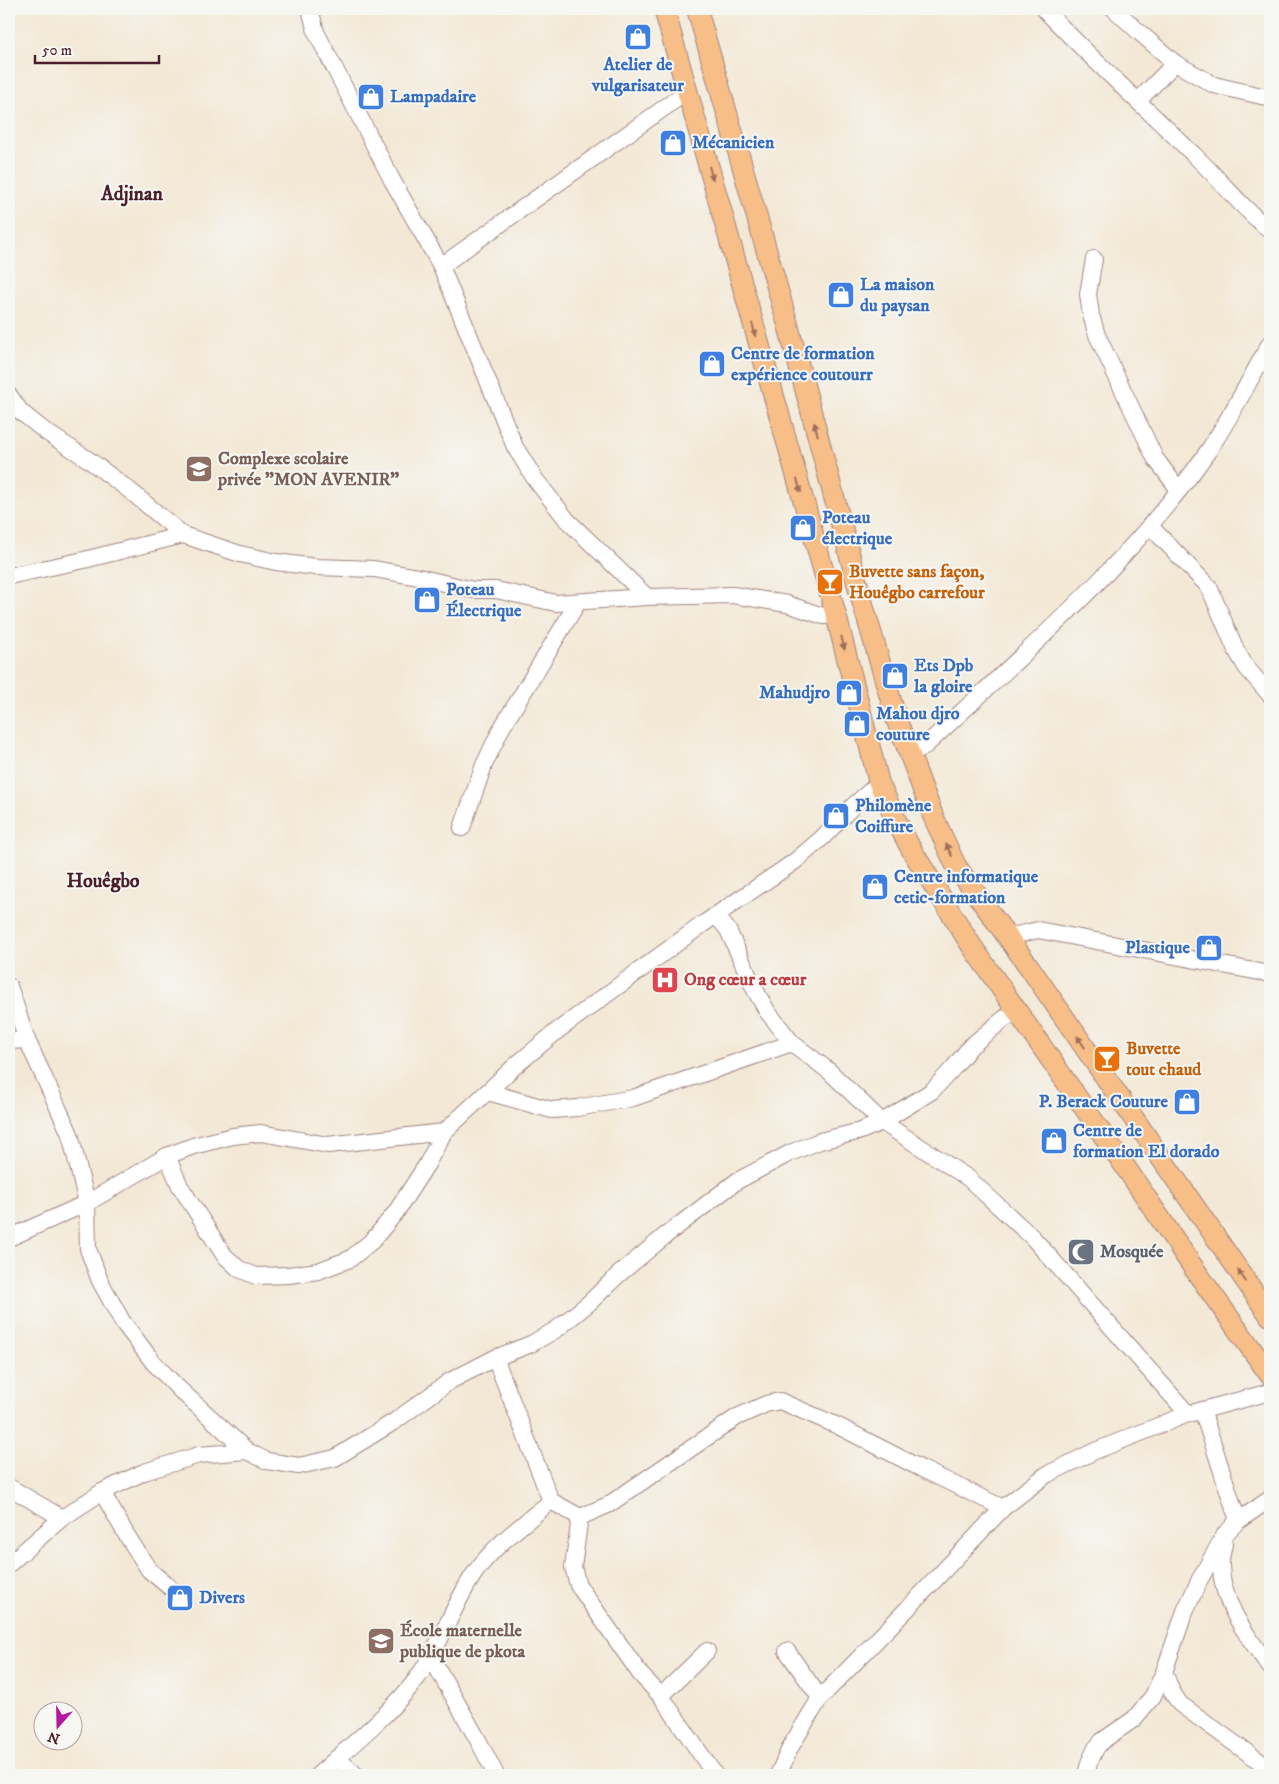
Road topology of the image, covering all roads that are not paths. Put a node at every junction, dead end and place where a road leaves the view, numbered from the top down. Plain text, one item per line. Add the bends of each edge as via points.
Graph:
1 (310, 9) edge
2 (664, 9) edge
3 (697, 9) edge
4 (1044, 9) edge
5 (1114, 9) edge
6 (1175, 63) junction
7 (688, 91) junction
8 (1270, 98) edge
9 (1138, 101) junction
10 (1270, 230) edge
11 (1094, 259) dead end
12 (440, 266) junction
13 (1270, 342) edge
14 (9, 395) edge
15 (1179, 490) junction
16 (1150, 526) junction
17 (183, 535) junction
18 (9, 576) edge
19 (648, 597) junction
20 (578, 602) junction
21 (836, 615) junction
22 (1270, 695) edge
23 (910, 756) junction
24 (879, 783) junction
25 (462, 828) dead end
26 (716, 915) junction
27 (1008, 937) junction
28 (1270, 974) edge
29 (9, 986) edge
30 (1016, 1012) junction
31 (27, 1040) junction
32 (9, 1042) edge
33 (792, 1043) junction
34 (488, 1092) junction
35 (882, 1122) junction
36 (444, 1132) junction
37 (167, 1156) junction
38 (87, 1203) junction
39 (9, 1238) edge
40 (1270, 1316) edge
41 (495, 1358) junction
42 (1270, 1375) edge
43 (1270, 1392) edge
44 (1195, 1412) junction
45 (247, 1451) junction
46 (9, 1487) edge
47 (102, 1492) junction
48 (1270, 1498) edge
49 (551, 1502) junction
50 (1003, 1508) junction
51 (580, 1517) junction
52 (62, 1518) junction
53 (1238, 1520) junction
54 (1225, 1534) junction
55 (9, 1564) edge
56 (168, 1586) dead end
57 (707, 1651) dead end
58 (787, 1651) dead end
59 (431, 1657) junction
60 (1270, 1666) edge
61 (1164, 1672) junction
62 (661, 1696) junction
63 (820, 1698) junction
64 (337, 1758) junction
65 (1270, 1769) edge
66 (318, 1775) edge
67 (356, 1775) edge
68 (496, 1775) edge
69 (715, 1775) edge
70 (778, 1775) edge
71 (1086, 1775) edge

1 - 12 street via 316,32
2 - 7 main road
23 -> 3 main road via 860,594 788,325
4 - 9 street
5 - 6 street
6 - 8 street via 1214,85
6 - 9 street
7 - 12 street
7 -> 21 main road
9 - 10 street
11 - 15 street via 1088,294 1090,315 1156,458
12 - 19 street via 516,447 535,479 567,520
13 - 15 street via 1238,402
14 - 17 street via 21,412 129,490
15 - 16 street
16 - 22 street via 1209,587 1236,650
16 - 23 street via 1039,640
17 - 18 street
17 - 20 street via 276,562 374,569 473,590 496,590 556,603
19 - 20 street
19 - 21 street via 733,596 787,604 823,616
20 - 25 street via 501,729 484,765
21 -> 24 main road
27 -> 23 main road via 956,866
24 - 26 street via 794,862
24 - 30 main road via 911,849
26 - 33 street via 728,930 767,1012
26 - 34 street via 557,1031
27 - 28 street via 1038,930
40 -> 27 main road
29 - 31 street
30 - 35 street via 970,1046 932,1091
30 - 42 main road
31 - 32 street
31 - 38 street via 70,1134
33 - 34 street via 633,1098 576,1108 552,1110
33 - 35 street via 829,1071
34 - 36 street
35 - 41 street via 790,1153 738,1181 666,1235 557,1329 531,1344
35 - 44 street via 968,1178 1033,1238
36 - 37 street via 328,1145 261,1133 233,1136
36 - 37 street via 396,1212 373,1240 350,1259 318,1271 289,1275 256,1276 240,1270 224,1255 180,1186
37 - 38 street
38 - 39 street
38 - 45 street via 88,1249 100,1281 126,1327 165,1375
41 - 45 street via 450,1381 395,1421 335,1458 299,1466 267,1461
41 - 49 street
43 - 44 street
44 - 50 street via 1095,1451 1046,1475
44 - 53 street
45 - 47 street via 199,1455 144,1472
46 - 52 street
47 - 52 street
47 - 56 street via 149,1570
48 - 53 street
49 - 51 street
49 - 59 street via 492,1552 476,1572
50 - 51 street via 838,1426 780,1402 766,1404 737,1417 608,1505
50 - 63 street
51 - 62 street via 573,1567 578,1585 641,1675
52 - 55 street
53 - 54 street
54 - 60 street via 1221,1563 1228,1601 1243,1629
54 - 61 street via 1185,1611
57 - 62 street
58 - 63 street
59 - 64 street via 412,1686
59 - 68 street
61 - 65 street via 1180,1704
61 - 71 street via 1153,1696 1134,1719 1096,1748
62 - 69 street
63 - 70 street
64 - 66 street
64 - 67 street

